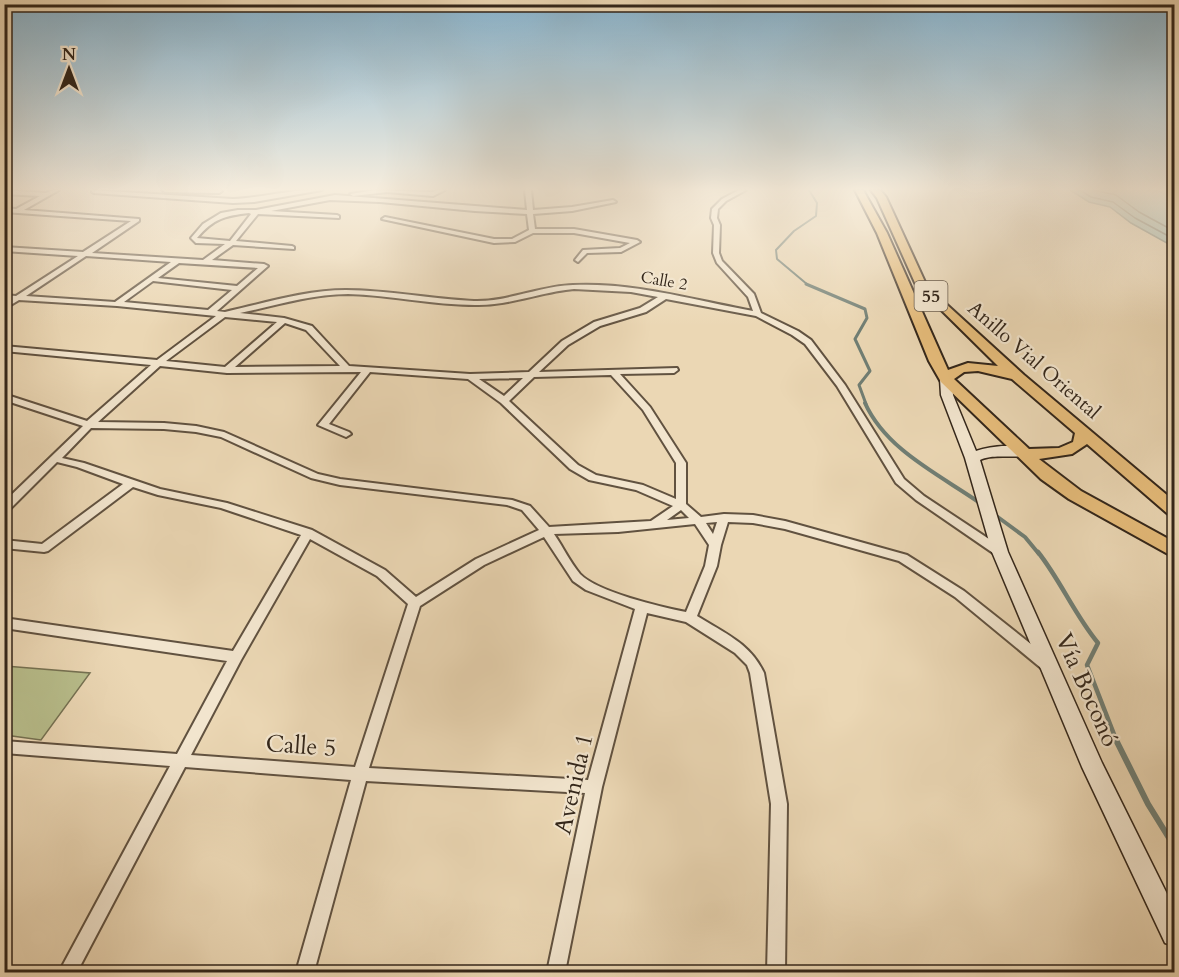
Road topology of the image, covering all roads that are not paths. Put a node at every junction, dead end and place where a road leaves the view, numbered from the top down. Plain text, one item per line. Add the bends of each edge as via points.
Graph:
1 (113, 236) edge
2 (196, 236) edge
3 (237, 236) edge
4 (467, 236) edge
5 (523, 236) edge
6 (602, 236) edge
7 (717, 236) edge
8 (883, 236) edge
9 (898, 236) edge
10 (231, 243) junction
11 (292, 248) dead end
12 (4, 249) edge
13 (84, 255) junction
14 (578, 260) dead end
15 (177, 261) junction
16 (205, 262) junction
17 (151, 279) junction
18 (239, 288) junction
19 (665, 296) junction
20 (4, 297) edge
21 (18, 298) junction
22 (117, 304) junction
23 (4, 307) edge
24 (211, 312) junction
25 (758, 314) junction
26 (222, 315) junction
27 (284, 320) junction
28 (4, 348) edge
29 (156, 365) junction
30 (347, 369) junction
31 (227, 370) junction
32 (367, 370) junction
33 (674, 370) dead end
34 (613, 372) junction
35 (529, 376) junction
36 (470, 377) junction
37 (1019, 378) junction
38 (946, 379) junction
39 (4, 398) edge
40 (504, 401) junction
41 (89, 425) junction
42 (1083, 431) junction
43 (346, 434) dead end
44 (1023, 453) junction
45 (972, 458) junction
46 (55, 459) junction
47 (131, 483) junction
48 (681, 505) junction
49 (4, 509) edge
50 (1174, 510) edge
51 (724, 518) junction
52 (698, 520) junction
53 (653, 525) junction
54 (546, 531) junction
55 (308, 533) junction
56 (4, 544) edge
57 (715, 544) junction
58 (1174, 550) edge
59 (1000, 552) junction
60 (415, 603) junction
61 (642, 607) junction
62 (690, 618) junction
63 (4, 623) edge
64 (236, 657) junction
65 (1048, 666) junction
66 (4, 747) edge
67 (182, 760) junction
68 (360, 774) junction
69 (594, 787) junction
70 (1174, 934) edge
71 (68, 972) edge
72 (305, 972) edge
73 (555, 972) edge
74 (776, 972) edge

1 - 13 street
2 - 10 street via 194,238 201,243
3 - 10 street
4 - 5 street via 513,241
6 - 14 street via 637,242 621,250 585,251
7 - 25 street via 719,262 751,296
8 - 38 highway, 55
9 - 37 highway, Anillo Vial Oriental / 55 via 920,283 930,295
10 - 11 street
10 - 16 street
12 - 13 street
13 - 15 street
13 - 21 street
15 - 16 street
15 - 17 street
16 - 18 street via 264,266
17 - 18 street
17 - 22 street
18 - 24 street
19 - 25 street, Calle 2
19 - 26 street, Calle 2 via 574,287 475,303 346,292
19 - 35 street via 643,310 597,324 565,343
20 - 21 street
21 - 22 street
21 - 23 street
22 - 24 street
24 - 26 street
25 - 59 street, Calle 2 via 808,342 841,385 900,481
26 - 27 street
26 - 29 street
27 - 30 street via 309,328
27 - 31 street
28 - 29 street
29 - 31 street
29 - 41 street
30 - 31 street
30 - 32 street
32 - 36 street
32 - 43 street via 323,424
33 - 34 street
34 - 35 street
34 - 48 street via 647,409 681,463
35 - 36 street
35 - 40 street
36 - 40 street
37 - 38 highway via 974,367 956,371
37 - 42 highway, Anillo Vial Oriental / 55
38 - 44 highway, 55
38 - 45 main road, Vía Boconó via 947,395
39 - 41 street
40 - 48 street via 574,467 593,478 639,487
41 - 46 street
41 - 54 street via 175,427 224,435 315,476 340,482 508,502 526,508
42 - 44 highway via 1080,444 1064,452
42 - 50 highway, Anillo Vial Oriental / 55
44 - 45 main road via 993,450
44 - 58 highway, 55 via 1075,495
45 - 59 main road, Vía Boconó
46 - 47 street
46 - 49 street
47 - 55 street
47 - 56 street via 50,544 38,549
48 - 52 street
48 - 53 street
51 - 52 street
51 - 57 street
51 - 65 street via 785,525 903,558 976,607
52 - 53 street
52 - 57 street
53 - 54 street
54 - 60 street via 480,562
54 - 61 street via 577,578
55 - 60 street via 381,573
55 - 64 street
57 - 62 street via 711,566
59 - 65 main road, Vía Boconó
60 - 68 street
61 - 62 street
61 - 69 street, Avenida 1
62 - 74 street via 740,649 757,674 779,804
63 - 64 street
64 - 67 street
65 - 70 main road, Vía Boconó
66 - 67 street, Calle 5
67 - 68 street, Calle 5
67 - 71 street
68 - 69 street, Calle 5
68 - 72 street
69 - 73 street, Avenida 1

